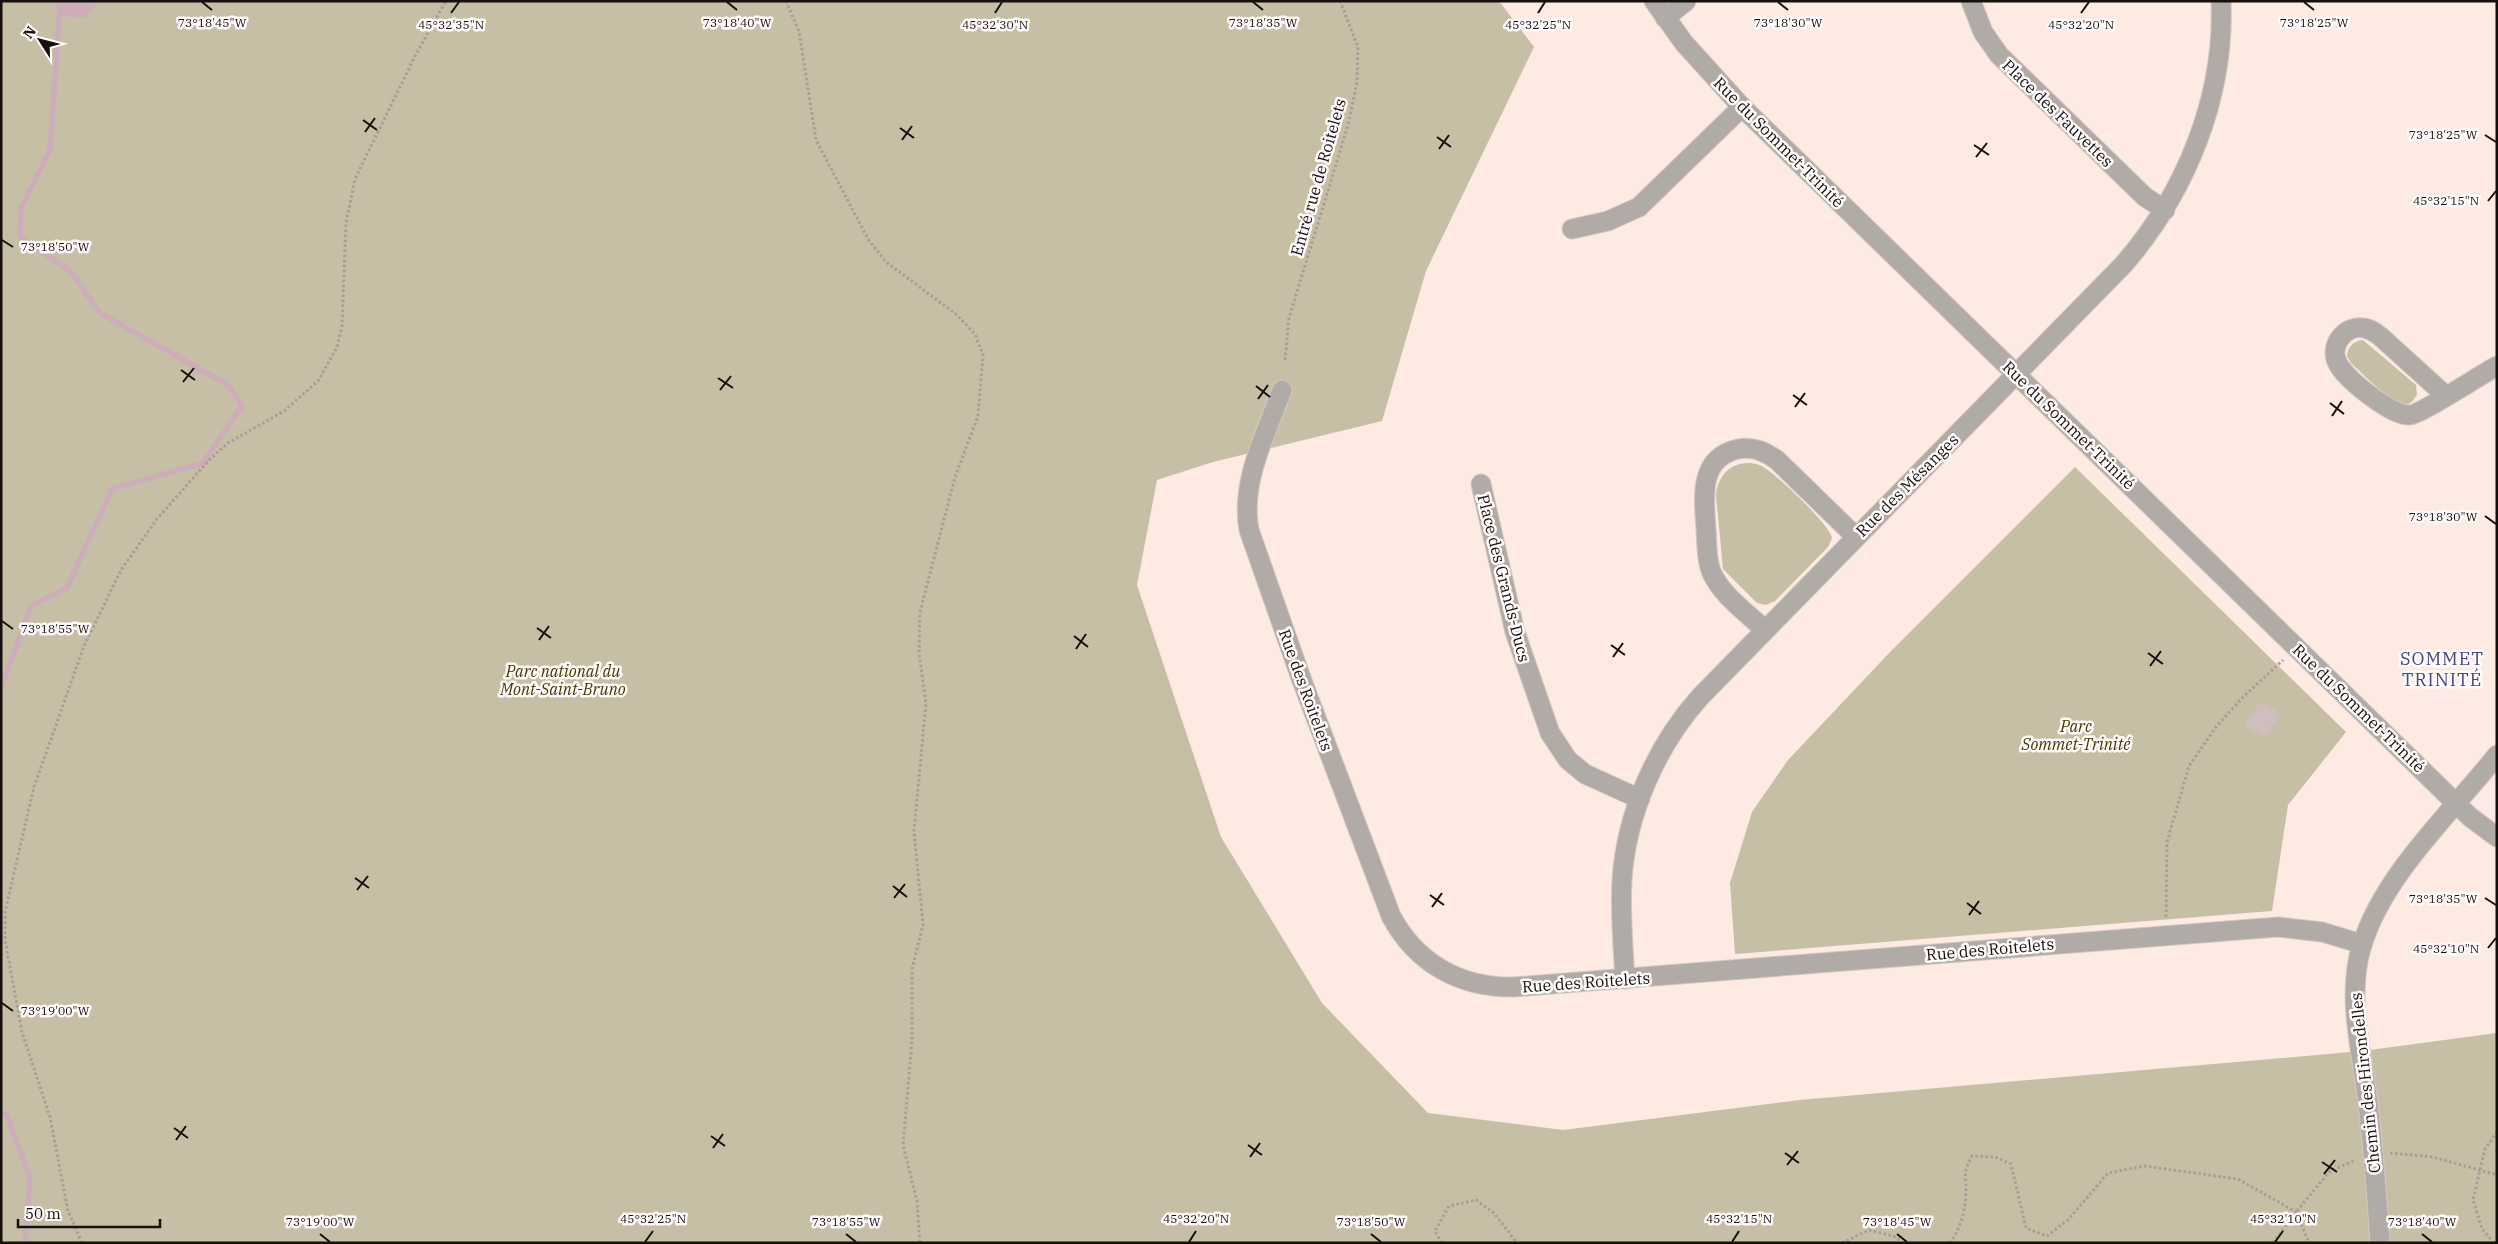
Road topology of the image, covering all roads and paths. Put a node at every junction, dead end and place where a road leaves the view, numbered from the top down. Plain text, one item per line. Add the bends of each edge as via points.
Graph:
1 (446, 1) edge
2 (786, 1) edge
3 (1340, 1) edge
4 (1654, 1) edge
5 (1686, 1) edge
6 (1970, 1) edge
7 (2221, 1) edge
8 (1665, 18) junction
9 (1742, 107) junction
10 (2165, 210) junction
11 (1572, 229) dead end
12 (1285, 360) dead end
13 (2497, 366) edge
14 (2016, 374) junction
15 (1282, 390) dead end
16 (2445, 396) junction
17 (1481, 484) dead end
18 (1856, 536) junction
19 (1765, 630) junction
20 (2296, 647) junction
21 (2497, 755) edge
22 (1640, 799) junction
23 (2456, 804) junction
24 (2497, 837) edge
25 (2166, 935) junction
26 (2362, 944) junction
27 (1625, 979) junction
28 (2497, 1132) edge
29 (2388, 1151) dead end
30 (2389, 1160) dead end
31 (2296, 1212) junction
32 (82, 1243) edge
33 (920, 1243) edge
34 (1442, 1243) edge
35 (1517, 1243) edge
36 (1842, 1243) edge
37 (1900, 1243) edge
38 (1950, 1243) edge
39 (2273, 1243) edge
40 (2309, 1243) edge
41 (2380, 1243) edge
42 (2494, 1243) edge

1 - 32 path via 416,54 356,180 346,223 342,326 336,347 318,381 284,411 228,443 209,460 157,519 120,570 84,646 34,787 5,912 5,940 22,1032 50,1117 68,1211
2 - 33 path via 799,31 816,140 868,239 886,262 957,315 975,334 983,355 978,416 955,477 920,612 919,653 926,703 914,831 923,926 912,969 912,1041 903,1145 917,1201
3 - 12 path, Entré rue de Roitelets via 1358,46 1357,82 1348,125 1289,318
4 - 8 street, Rue du Sommet-Trinité
5 - 8 street
6 - 10 street, Place des Fauvettes via 1983,32 1999,55 2145,197
7 - 10 street, Rue des Mésanges via 2220,56 2210,100 2186,171
8 - 9 street, Rue du Sommet-Trinité
9 - 11 street via 1639,207 1608,221
9 - 14 street, Rue du Sommet-Trinité
10 - 14 street, Rue des Mésanges via 2124,264
13 - 16 street
14 - 18 street, Rue des Mésanges
14 - 20 street, Rue du Sommet-Trinité
15 - 27 street, Rue des Roitelets via 1250,476 1247,514 1250,530 1301,678 1396,926 1427,961 1446,973 1479,985 1514,987
16 - 16 street via 2370,330 2355,328 2339,339 2335,354 2340,368 2393,412 2411,415
17 - 22 street, Place des Grands-Ducs via 1515,632 1550,733 1565,756 1585,774
18 - 19 street, Rue des Mésanges
18 - 19 street via 1765,452 1738,449 1715,463 1707,474 1704,488 1711,571 1718,584
19 - 22 street, Rue des Mésanges via 1683,717 1669,738
20 - 23 street, Rue du Sommet-Trinité
20 - 25 path via 2216,728 2189,766 2167,842
21 - 23 street, Chemin des Hirondelles
22 - 27 street, Rue des Mésanges via 1622,879
23 - 24 street, Rue du Sommet-Trinité via 2478,825
23 - 26 street, Chemin des Hirondelles via 2401,872
25 - 26 street, Rue des Roitelets via 2293,927
25 - 27 street, Rue des Roitelets
26 - 41 street, Chemin des Hirondelles via 2356,1004
28 - 42 path via 2485,1149 2473,1200 2482,1229
29 - 30 path, Chemin des Hirondelles
31 - 38 path via 2238,1179 2144,1166 2108,1173 2068,1220 2047,1236 2026,1228 2011,1164 1995,1157 1972,1156 1964,1169 1966,1191 1959,1230
31 - 39 path
31 - 40 path
34 - 35 path via 1434,1231 1449,1206 1476,1200 1494,1213
36 - 37 path via 1869,1230 1897,1237

